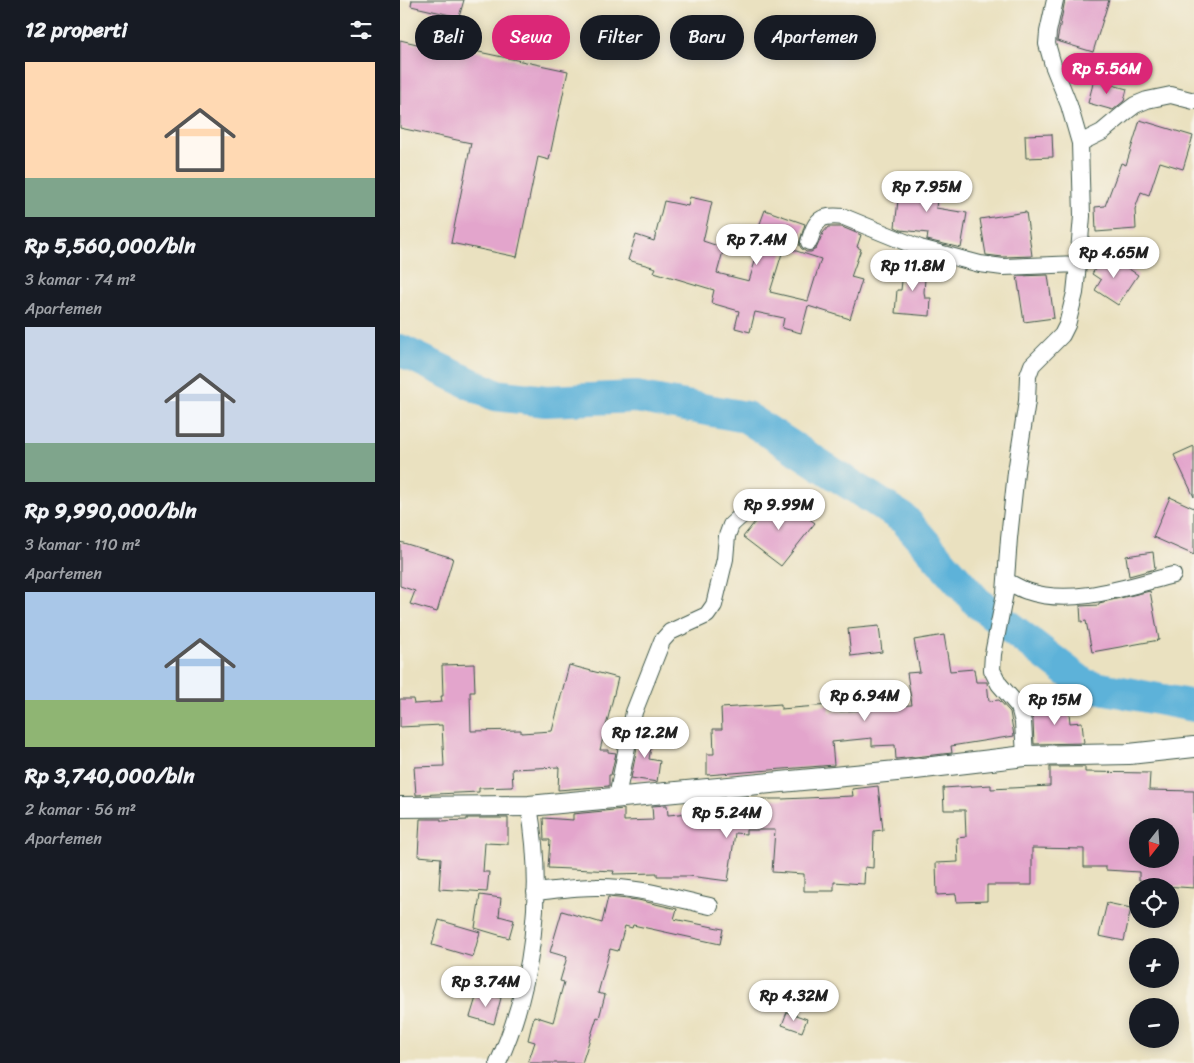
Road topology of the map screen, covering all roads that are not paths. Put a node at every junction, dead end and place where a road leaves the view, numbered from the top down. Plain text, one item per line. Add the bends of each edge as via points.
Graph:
1 (1054, 0) edge
2 (1194, 101) edge
3 (1080, 143) junction
4 (809, 242) dead end
5 (1078, 264) junction
6 (756, 502) dead end
7 (1173, 575) dead end
8 (1005, 587) junction
9 (1194, 747) edge
10 (1024, 756) junction
11 (617, 797) junction
12 (529, 806) junction
13 (400, 807) edge
14 (535, 892) junction
15 (710, 906) dead end
16 (498, 1063) edge

1 - 3 street via 1047,44
2 - 3 street via 1171,95 1147,100 1135,105 1102,132
3 - 5 street via 1082,216
4 - 5 street via 819,220 833,216 844,217 920,248 980,264 1003,267
5 - 8 street via 1067,325 1062,335 1032,366 1028,376
6 - 11 street via 731,525 714,605 707,614 670,632 662,641 634,712
7 - 8 street via 1076,596
8 - 10 street via 992,670 994,677 1019,707
9 - 10 street via 1129,754
10 - 11 street
11 - 12 street
12 - 13 street
12 - 14 street
14 - 15 street via 596,887 642,890
14 - 16 street via 526,982

